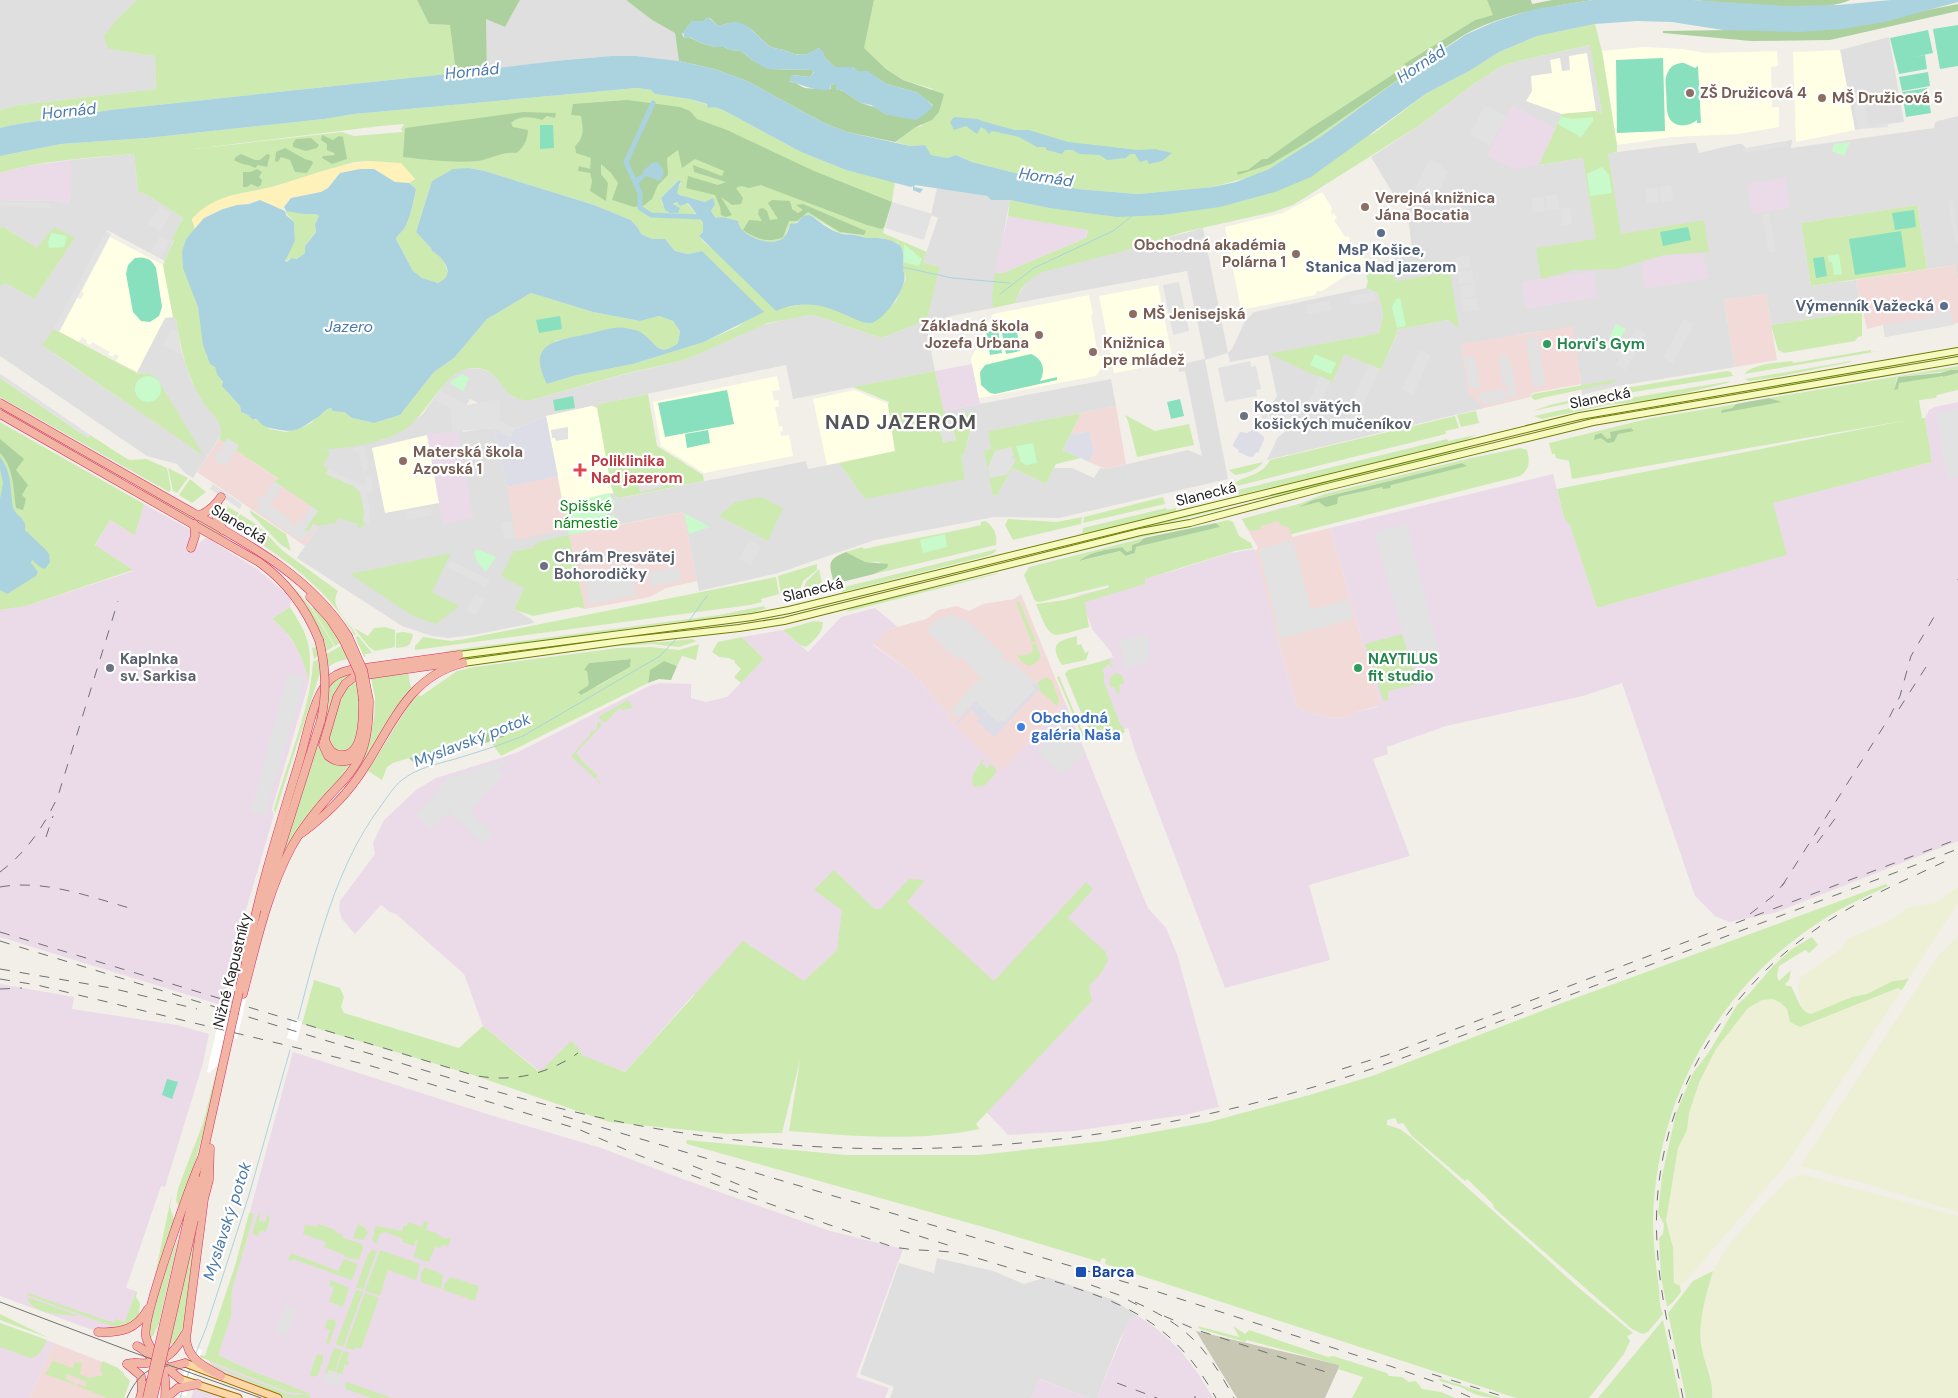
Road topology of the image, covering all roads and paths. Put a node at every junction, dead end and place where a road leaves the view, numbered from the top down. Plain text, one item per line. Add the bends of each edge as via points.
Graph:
1 (1958, 350) edge
2 (1958, 360) edge
3 (0, 403) edge
4 (0, 414) edge
5 (198, 516) junction
6 (194, 524) junction
7 (223, 530) junction
8 (209, 532) junction
9 (267, 568) junction
10 (346, 637) junction
11 (461, 659) junction
12 (367, 668) junction
13 (354, 677) junction
14 (366, 700) junction
15 (324, 738) junction
16 (364, 743) junction
17 (297, 838) junction
18 (246, 961) junction
19 (241, 993) junction
20 (225, 1066) junction
21 (210, 1148) junction
22 (203, 1155) junction
23 (191, 1220) junction
24 (153, 1301) junction
25 (187, 1330) junction
26 (98, 1332) dead end
27 (137, 1346) dead end
28 (159, 1361) junction
29 (186, 1363) joint
30 (197, 1365) junction
31 (165, 1369) junction
32 (221, 1376) joint
33 (180, 1379) joint
34 (193, 1384) junction
35 (143, 1396) edge
36 (153, 1398) edge
37 (166, 1398) edge
38 (238, 1398) edge
39 (278, 1398) edge

1 - 11 main road, Slanecká via 1580,416 789,610
2 - 11 main road, Slanecká via 1593,422 784,621
3 - 5 highway, Slanecká
4 - 6 highway, Slanecká
5 - 7 highway, Slanecká
5 - 7 highway via 219,501 216,516
6 - 8 highway, Slanecká
6 - 8 highway via 191,548
7 - 10 highway, Slanecká via 302,582 327,608
8 - 9 highway, Slanecká
9 - 10 highway via 280,572 305,592
9 - 18 highway, Nižné Kapustníky, bridge via 284,582 307,613 319,640 325,681 321,720
10 - 14 highway, bridge
11 - 12 highway
11 - 13 highway
11 - 17 highway via 432,676 412,693 348,790 321,819
12 - 13 highway
12 - 18 highway via 335,675 318,700 272,847
13 - 15 highway via 339,693
14 - 15 highway via 361,732 353,751 346,755 335,754
14 - 16 highway via 368,724
15 - 16 highway via 326,754 341,762 351,760
16 - 17 highway, Nižné Kapustníky via 349,774
17 - 19 highway, Nižné Kapustníky via 281,868
18 - 19 highway, Nižné Kapustníky
19 - 20 highway, Nižné Kapustníky, bridge
20 - 21 highway, Nižné Kapustníky
20 - 22 highway, Nižné Kapustníky
21 - 23 highway, Nižné Kapustníky
21 - 25 highway via 209,1180
22 - 23 highway, Nižné Kapustníky
22 - 24 highway
23 - 35 highway, Nižné Kapustníky, bridge
23 - 36 highway, Nižné Kapustníky, bridge
24 - 26 highway via 143,1318 132,1327 123,1332
24 - 28 highway via 146,1335
25 - 28 highway via 174,1351
25 - 30 highway via 186,1345
27 - 28 highway
28 - 31 highway
28 - 35 highway via 127,1364 140,1376
29 - 30 main road
29 - 31 highway
30 - 32 highway
31 - 33 highway
31 - 35 highway via 150,1381
31 - 37 highway
32 - 39 main road
33 - 34 main road
34 - 37 highway via 178,1388
34 - 38 main road

